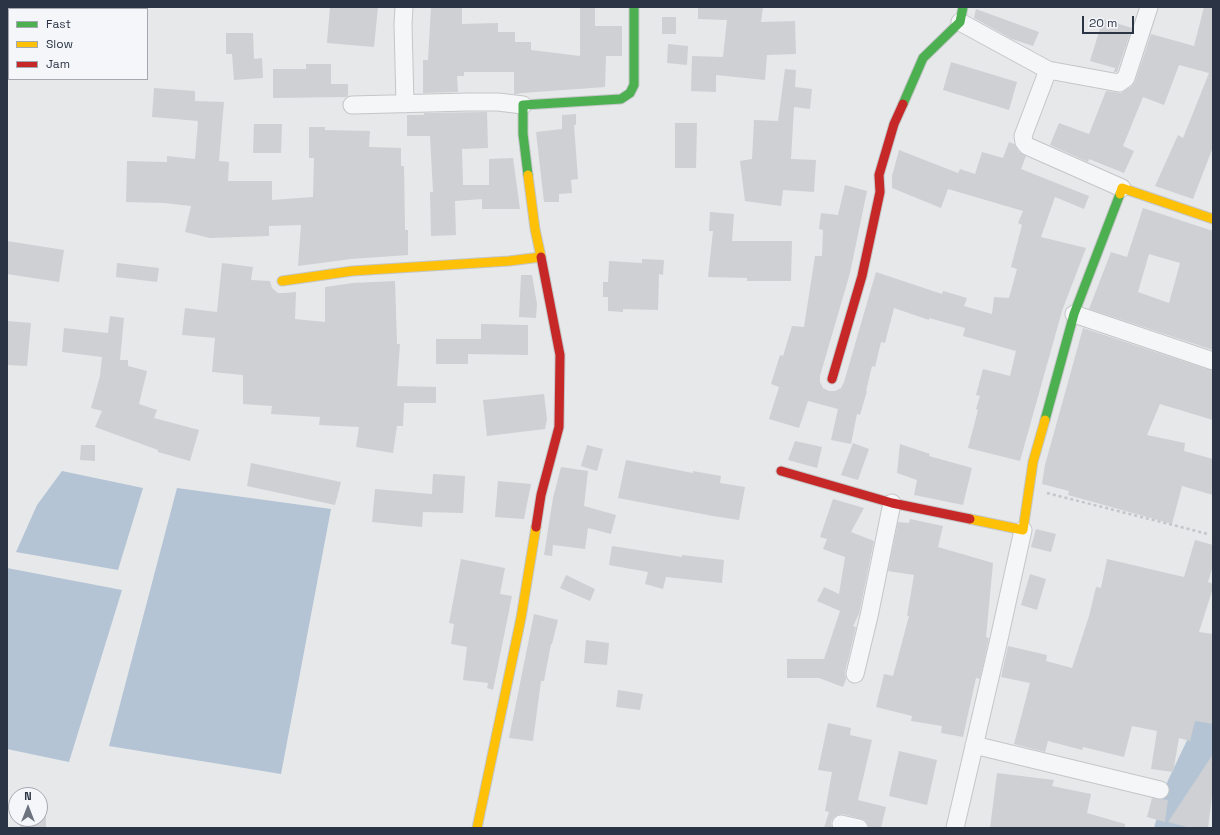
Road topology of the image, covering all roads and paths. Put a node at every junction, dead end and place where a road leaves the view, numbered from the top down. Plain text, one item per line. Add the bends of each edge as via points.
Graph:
1 (404, 7) edge
2 (634, 7) edge
3 (1149, 7) edge
4 (962, 15) edge
5 (1048, 70) junction
6 (405, 104) junction
7 (352, 105) dead end
8 (523, 105) junction
9 (1122, 188) junction
10 (1213, 219) edge
11 (541, 257) junction
12 (282, 282) dead end
13 (1074, 314) junction
14 (1213, 361) edge
15 (832, 379) dead end
16 (781, 471) dead end
17 (1029, 489) junction
18 (892, 503) junction
19 (1023, 530) junction
20 (1208, 534) dead end
21 (854, 674) dead end
22 (974, 745) junction
23 (1160, 790) dead end
24 (841, 824) dead end
25 (477, 828) edge
26 (859, 828) edge
27 (955, 828) edge

1 - 6 street
2 - 8 street via 634,84 630,93 621,99
3 - 5 street via 1126,78 1119,83
4 - 5 street
4 - 15 street via 923,58 894,124 878,175 880,192 862,276
5 - 9 street via 1023,136 1024,142 1027,146
6 - 7 street
6 - 8 street via 498,102
8 - 11 street via 526,157
9 - 10 street
9 - 13 street
11 - 12 street via 352,272
11 - 25 street via 560,355 560,427 541,495 520,618
13 - 14 street
13 - 17 street via 1033,462
16 - 18 street
17 - 19 street
17 - 20 path
18 - 19 street
18 - 21 street via 869,616
19 - 22 street
22 - 23 street
22 - 27 street
24 - 26 street

